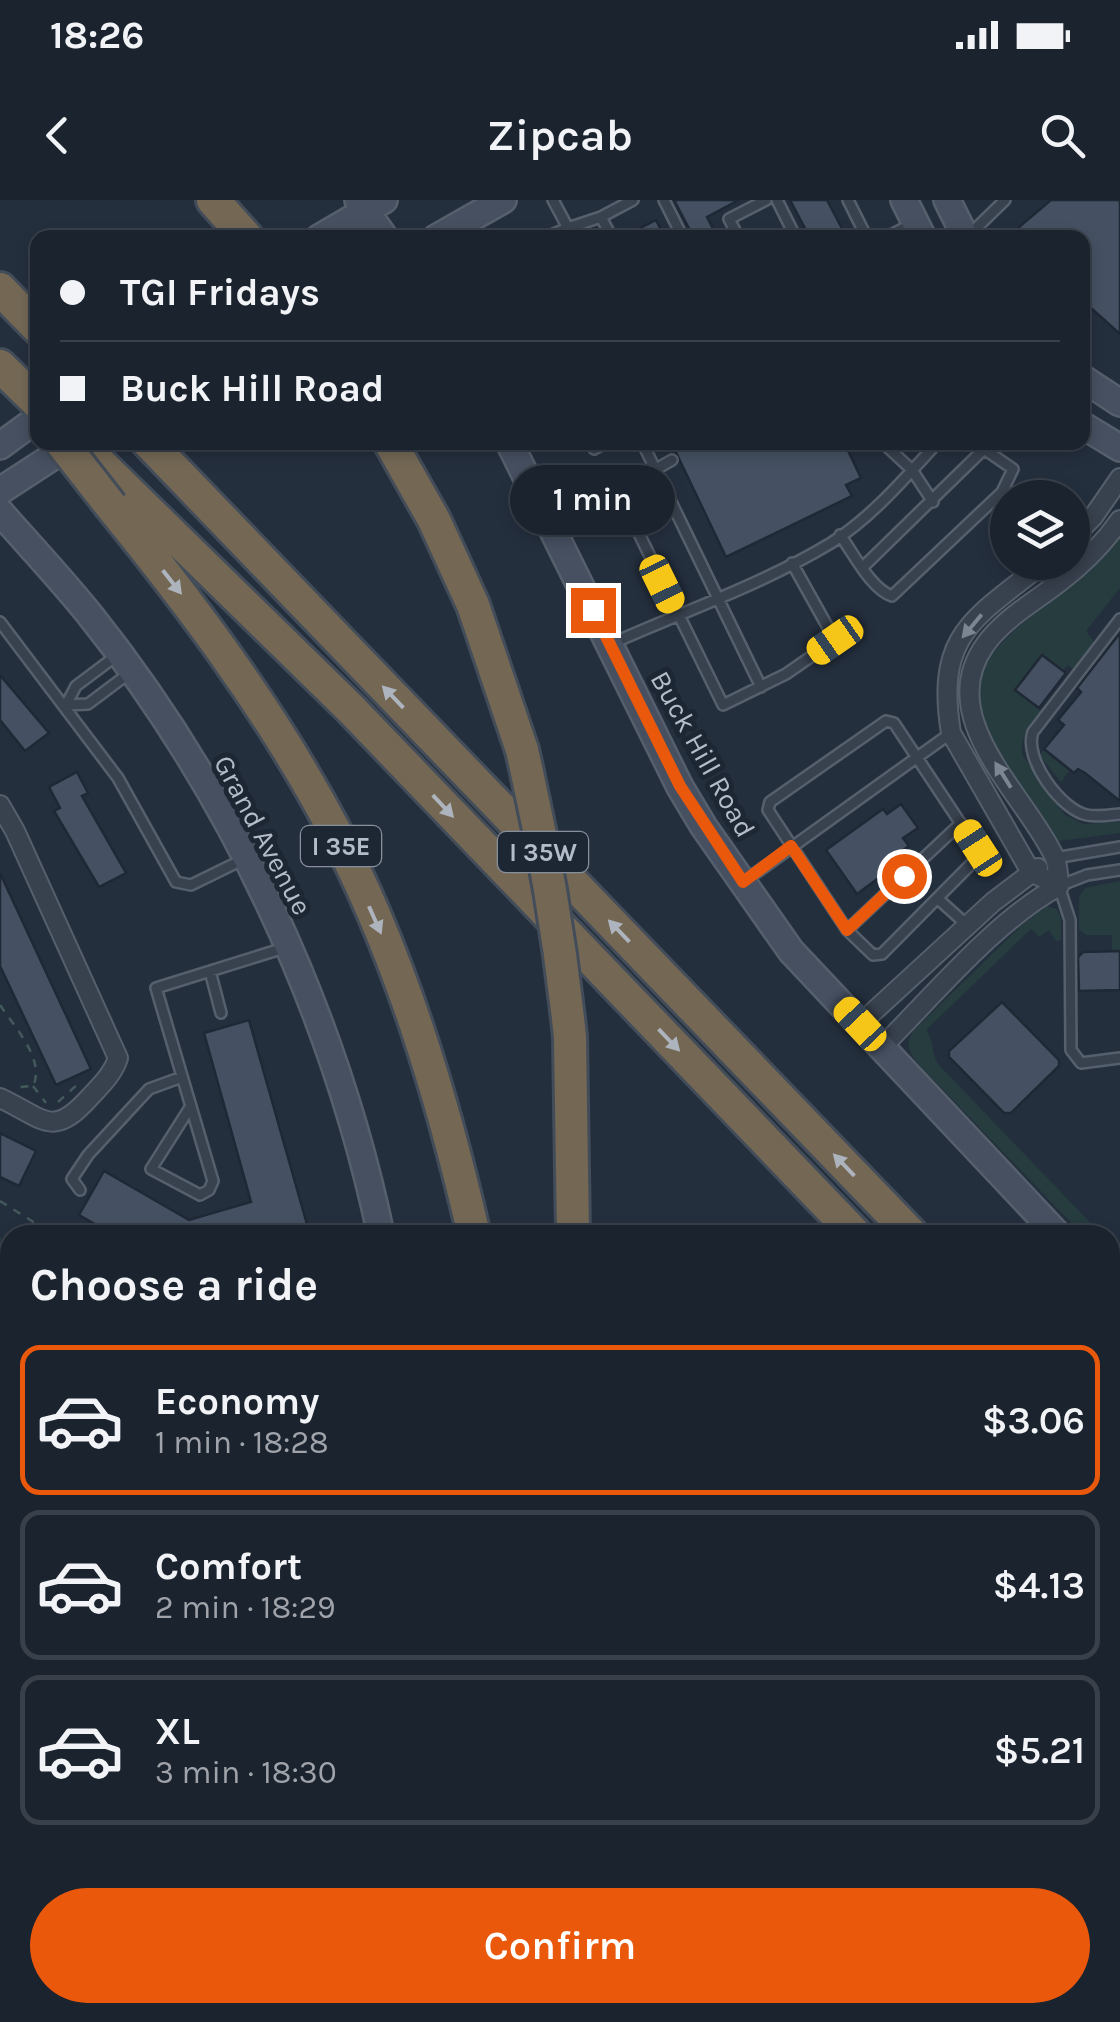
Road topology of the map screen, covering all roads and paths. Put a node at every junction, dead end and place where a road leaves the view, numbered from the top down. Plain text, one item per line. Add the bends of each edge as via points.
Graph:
1 (503, 200) edge
2 (553, 200) edge
3 (633, 200) edge
4 (664, 200) edge
5 (766, 200) edge
6 (778, 200) edge
7 (848, 200) edge
8 (947, 200) edge
9 (1006, 200) edge
10 (369, 203) edge
11 (217, 204) edge
12 (602, 217) junction
13 (568, 228) junction
14 (240, 230) edge
15 (330, 230) edge
16 (381, 230) edge
17 (450, 230) edge
18 (563, 230) edge
19 (608, 230) edge
20 (680, 230) edge
21 (735, 230) edge
22 (792, 230) edge
23 (863, 230) edge
24 (962, 230) edge
25 (974, 230) edge
26 (0, 289) edge
27 (30, 320) edge
28 (4, 370) edge
29 (1090, 383) edge
30 (30, 396) edge
31 (1120, 403) edge
32 (30, 404) edge
33 (30, 422) edge
34 (1090, 431) edge
35 (0, 446) edge
36 (1120, 448) edge
37 (64, 450) edge
38 (69, 450) edge
39 (82, 450) edge
40 (155, 450) edge
41 (395, 450) edge
42 (513, 450) edge
43 (646, 450) edge
44 (893, 450) edge
45 (931, 450) edge
46 (983, 450) edge
47 (985, 450) edge
48 (672, 460) dead end
49 (656, 468) junction
50 (912, 470) junction
51 (1120, 478) edge
52 (0, 491) edge
53 (120, 500) junction
54 (933, 502) junction
55 (0, 512) edge
56 (1090, 520) edge
57 (1120, 520) edge
58 (840, 536) junction
59 (792, 563) junction
60 (863, 567) junction
61 (1023, 580) edge
62 (719, 597) junction
63 (678, 615) junction
64 (1120, 619) edge
65 (0, 622) edge
66 (610, 644) junction
67 (125, 663) junction
68 (761, 687) junction
69 (66, 705) junction
70 (951, 733) junction
71 (918, 756) junction
72 (0, 805) edge
73 (1120, 814) edge
74 (961, 824) junction
75 (791, 846) junction
76 (1120, 847) edge
77 (245, 858) junction
78 (1056, 858) junction
79 (1120, 870) edge
80 (1030, 872) junction
81 (743, 882) junction
82 (1060, 886) junction
83 (937, 898) junction
84 (967, 926) junction
85 (847, 930) junction
86 (286, 947) junction
87 (210, 971) junction
88 (0, 1004) edge
89 (220, 1013) dead end
90 (860, 1024) junction
91 (882, 1047) junction
92 (1120, 1058) edge
93 (182, 1077) junction
94 (33, 1086) junction
95 (5, 1092) edge
96 (191, 1106) junction
97 (50, 1108) dead end
98 (80, 1190) dead end
99 (0, 1201) edge
100 (38, 1225) edge
101 (379, 1225) edge
102 (472, 1225) edge
103 (574, 1225) edge
104 (846, 1225) edge
105 (902, 1225) edge
106 (1049, 1225) edge

1 - 17 street
2 - 13 lane
3 - 12 lane
4 - 20 lane
5 - 21 lane via 729,219
6 - 22 lane
7 - 23 lane
8 - 24 street
9 - 25 lane
10 - 15 street
10 - 16 street
11 - 14 highway
12 - 13 lane
12 - 19 lane
13 - 18 lane
26 - 27 highway
28 - 30 highway
28 - 32 highway
29 - 31 street
33 - 35 street
34 - 36 street
37 - 52 street
38 - 53 highway, I 35E, bridge
39 - 53 highway, I 35W
105 -> 40 highway, I 35W
41 - 103 highway, bridge via 473,605 522,750 542,836 570,1037
42 - 66 street, Buck Hill Road
43 - 49 lane
44 - 50 lane
45 - 50 lane
46 - 54 lane
47 - 60 lane via 1013,469 1002,492 892,596
48 - 49 lane
49 - 62 lane
49 - 63 lane via 618,491
50 - 54 lane
50 - 58 lane
51 - 56 street
53 -> 102 highway, I 35E via 277,730 332,828 400,985 453,1145
53 -> 104 highway, I 35W via 352,710
54 - 60 lane
55 - 67 street, Grand Avenue
78 -> 57 street via 985,746 968,704 970,680 994,634 1064,579
58 - 59 lane
58 - 60 lane
59 - 62 lane
59 - 68 lane via 835,640
61 -> 70 street via 978,616 957,645 946,682
62 - 63 lane
62 - 68 lane
63 - 66 lane
63 - 68 lane via 723,705
64 - 73 lane via 1030,742 1036,765 1074,810
65 - 69 lane
66 - 81 street, Buck Hill Road via 680,786
67 - 69 lane via 76,686
67 - 69 lane via 88,704
67 - 77 street, Grand Avenue
69 - 77 lane via 118,778 176,882 191,886
70 - 71 lane
70 - 80 street
71 - 74 lane
71 - 75 lane
71 - 75 lane via 886,721 770,802 768,810
72 - 95 street via 118,1058 62,1123
74 - 83 lane via 978,848 976,858
74 - 85 lane
75 - 81 lane
75 - 85 lane
76 - 78 lane
77 - 86 street, Grand Avenue
78 - 80 street
78 - 82 street
79 - 82 lane
80 - 82 street
80 - 84 street
81 - 90 street, Buck Hill Road via 791,950
82 - 91 street via 1008,923
82 - 92 lane via 1070,920 1071,1050 1080,1063
83 - 84 lane
83 - 85 lane via 882,954 872,955
84 - 90 street
86 - 87 lane
86 - 101 street, Grand Avenue via 354,1123
87 - 89 lane
87 - 93 lane via 156,988
88 - 94 path via 36,1068
90 - 91 street, Buck Hill Road
91 - 106 street, Buck Hill Road
93 - 96 lane
93 - 98 lane via 149,1089 88,1155 72,1179
94 - 95 path
94 - 97 path
96 - 96 lane via 213,1182 200,1194 151,1169
99 - 100 path

